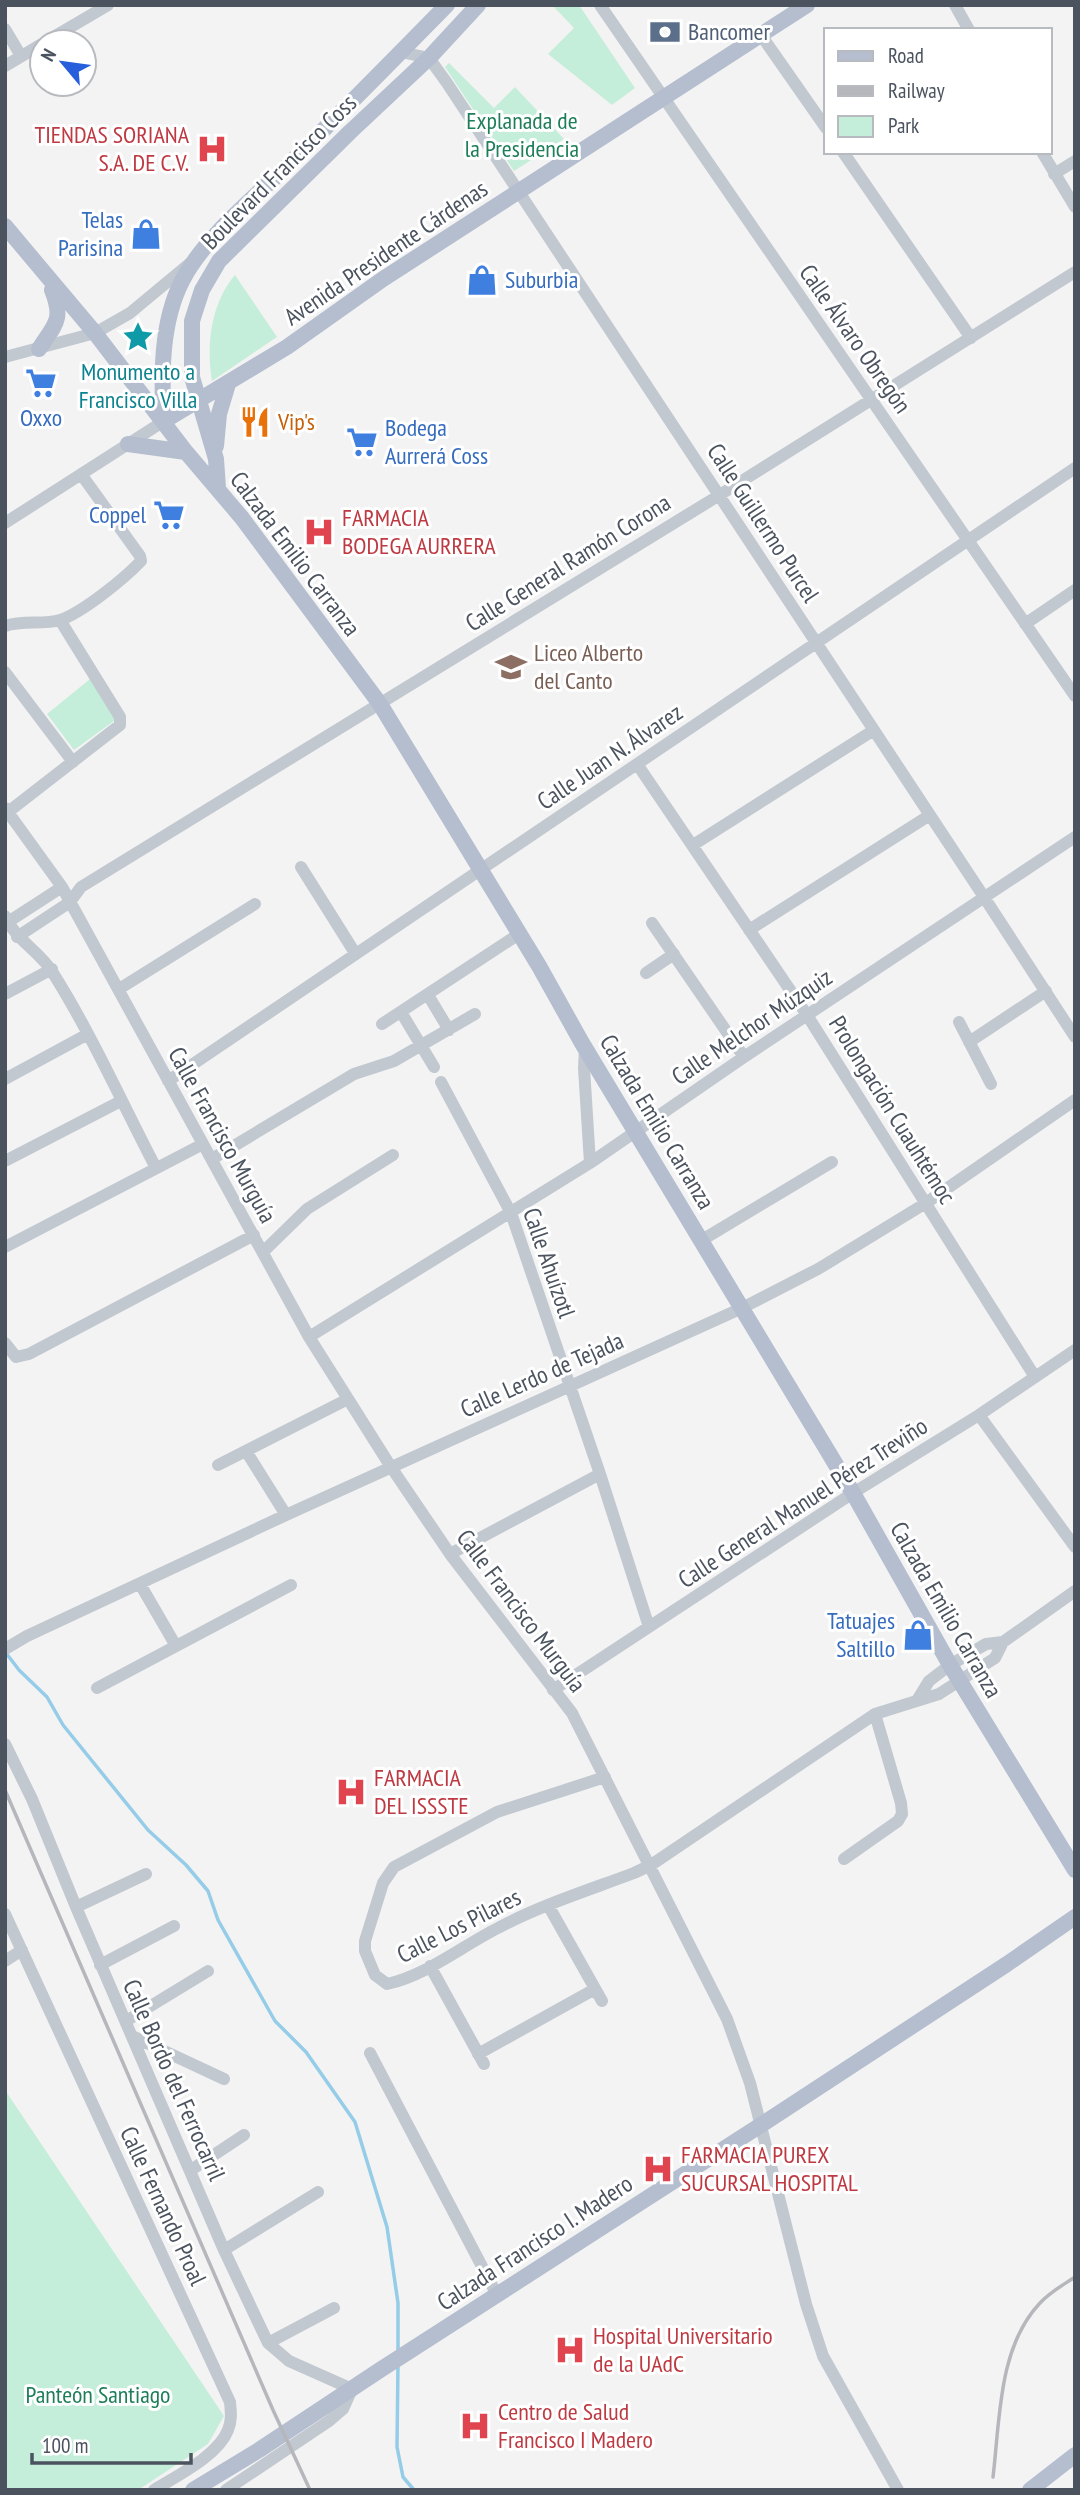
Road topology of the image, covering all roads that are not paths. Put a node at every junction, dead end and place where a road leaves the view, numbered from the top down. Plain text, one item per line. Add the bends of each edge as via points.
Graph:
1 (447, 5) edge
2 (478, 5) edge
3 (807, 5) edge
4 (955, 5) edge
5 (104, 6) edge
6 (604, 7) edge
7 (68, 28) edge
8 (968, 28) edge
9 (5, 29) edge
10 (761, 35) junction
11 (28, 52) edge
12 (401, 52) junction
13 (21, 56) junction
14 (429, 58) junction
15 (5, 66) edge
16 (374, 80) junction
17 (663, 97) junction
18 (332, 121) junction
19 (824, 125) edge
20 (350, 132) junction
21 (844, 154) edge
22 (1043, 154) edge
23 (1075, 161) edge
24 (1054, 174) junction
25 (518, 191) junction
26 (276, 206) junction
27 (1075, 207) edge
28 (5, 226) edge
29 (201, 254) junction
30 (1075, 272) edge
31 (47, 278) junction
32 (95, 333) junction
33 (971, 338) junction
34 (39, 349) junction
35 (5, 357) edge
36 (228, 384) junction
37 (198, 400) junction
38 (872, 400) junction
39 (164, 421) junction
40 (128, 444) junction
41 (187, 452) junction
42 (216, 459) junction
43 (1075, 468) edge
44 (81, 474) junction
45 (218, 488) junction
46 (718, 496) junction
47 (5, 523) edge
48 (967, 541) junction
49 (1075, 590) edge
50 (60, 620) junction
51 (1025, 624) junction
52 (5, 626) edge
53 (816, 643) junction
54 (5, 672) edge
55 (1074, 693) edge
56 (380, 704) junction
57 (874, 730) junction
58 (73, 762) junction
59 (637, 764) junction
60 (7, 810) edge
61 (930, 815) junction
62 (1075, 838) edge
63 (693, 845) junction
64 (301, 867) dead end
65 (480, 868) junction
66 (62, 887) junction
67 (81, 887) junction
68 (984, 897) junction
69 (70, 902) junction
70 (255, 904) dead end
71 (6, 919) edge
72 (652, 923) dead end
73 (749, 930) junction
74 (519, 934) junction
75 (17, 937) junction
76 (355, 953) junction
77 (674, 954) junction
78 (52, 970) junction
79 (646, 973) dead end
80 (119, 989) junction
81 (1046, 991) junction
82 (5, 994) edge
83 (428, 995) junction
84 (401, 1012) junction
85 (475, 1014) dead end
86 (807, 1015) junction
87 (959, 1022) dead end
88 (382, 1024) dead end
89 (449, 1030) junction
90 (88, 1034) junction
91 (1075, 1037) edge
92 (969, 1042) junction
93 (421, 1047) junction
94 (585, 1048) junction
95 (744, 1057) junction
96 (434, 1067) dead end
97 (5, 1079) edge
98 (168, 1081) junction
99 (441, 1082) dead end
100 (991, 1084) dead end
101 (1075, 1100) edge
102 (121, 1101) junction
103 (636, 1131) junction
104 (203, 1144) junction
105 (393, 1155) dead end
106 (212, 1159) junction
107 (5, 1161) edge
108 (832, 1162) dead end
109 (590, 1163) junction
110 (156, 1168) junction
111 (926, 1203) junction
112 (511, 1213) junction
113 (254, 1235) junction
114 (702, 1240) junction
115 (5, 1247) edge
116 (263, 1252) junction
117 (742, 1308) junction
118 (309, 1337) junction
119 (5, 1343) edge
120 (1075, 1350) edge
121 (1035, 1377) junction
122 (569, 1385) junction
123 (348, 1399) junction
124 (978, 1415) junction
125 (246, 1451) junction
126 (218, 1465) dead end
127 (391, 1467) junction
128 (600, 1474) junction
129 (853, 1493) junction
130 (286, 1515) junction
131 (1075, 1547) edge
132 (450, 1554) junction
133 (140, 1584) junction
134 (291, 1585) dead end
135 (1075, 1591) edge
136 (649, 1627) junction
137 (1003, 1642) junction
138 (176, 1646) junction
139 (5, 1648) edge
140 (950, 1665) junction
141 (959, 1680) junction
142 (97, 1688) dead end
143 (554, 1690) junction
144 (918, 1699) junction
145 (875, 1714) junction
146 (5, 1744) edge
147 (605, 1777) junction
148 (844, 1859) dead end
149 (651, 1865) junction
150 (1075, 1870) edge
151 (146, 1874) dead end
152 (548, 1905) junction
153 (76, 1908) junction
154 (5, 1914) edge
155 (1075, 1917) edge
156 (174, 1926) dead end
157 (22, 1950) junction
158 (5, 1961) edge
159 (100, 1965) junction
160 (430, 1966) junction
161 (208, 1971) dead end
162 (126, 2021) junction
163 (132, 2036) junction
164 (370, 2053) dead end
165 (224, 2079) dead end
166 (761, 2125) junction
167 (244, 2135) dead end
168 (191, 2170) junction
169 (318, 2192) dead end
170 (224, 2250) junction
171 (497, 2295) junction
172 (334, 2308) dead end
173 (268, 2343) junction
174 (352, 2389) junction
175 (1075, 2455) edge
176 (154, 2490) edge
177 (193, 2490) edge
178 (226, 2490) edge
179 (898, 2490) edge
180 (1030, 2490) edge

1 - 12 main road, Boulevard Francisco Coss
2 - 14 main road, Boulevard Francisco Coss
3 - 10 main road, Avenida Presidente Cárdenas
4 - 8 street
5 - 7 street
6 - 17 street, Calle Álvaro Obregón
9 - 13 street
10 - 17 main road, Avenida Presidente Cárdenas
10 - 19 street
11 - 13 street
12 - 14 street
12 - 16 main road, Boulevard Francisco Coss
13 - 15 street
14 - 20 main road, Boulevard Francisco Coss
14 - 25 street, Calle Guillermo Purcel
16 - 18 main road, Boulevard Francisco Coss
16 - 20 main road via 344,121
17 - 25 main road, Avenida Presidente Cárdenas
17 - 38 street, Calle Álvaro Obregón
18 - 26 main road via 328,134
18 - 29 main road, Boulevard Francisco Coss
20 - 26 main road, Boulevard Francisco Coss
21 - 33 street
22 - 24 street
23 - 24 street
24 - 27 street
25 - 36 main road, Avenida Presidente Cárdenas
25 - 46 street, Calle Guillermo Purcel
26 - 37 main road, Boulevard Francisco Coss via 219,261 202,290 192,321 190,351
28 - 31 main road, Calzada Emilio Carranza
29 - 32 street via 130,313
29 - 39 main road, Boulevard Francisco Coss via 183,280 170,313 163,373
30 - 33 street, Calle General Ramón Corona
31 - 32 main road, Calzada Emilio Carranza
31 - 34 main road via 59,308 57,321
32 - 34 street
32 - 39 main road, Calzada Emilio Carranza
33 - 38 street, Calle General Ramón Corona
34 - 35 street
36 - 37 main road, Avenida Presidente Cárdenas
36 - 42 main road via 219,414
37 - 39 main road, Avenida Presidente Cárdenas
37 - 42 main road, Boulevard Francisco Coss
38 - 46 street, Calle General Ramón Corona
38 - 48 street, Calle Álvaro Obregón
39 - 40 street
39 - 41 main road, Calzada Emilio Carranza
40 - 41 main road
40 - 44 street
41 - 45 main road, Calzada Emilio Carranza
42 - 45 main road, Boulevard Francisco Coss
43 - 48 street, Calle Juan N. Álvarez
44 - 47 street
44 - 50 street via 141,559 95,600
45 - 56 main road, Calzada Emilio Carranza
46 - 53 street, Calle Guillermo Purcel
46 - 56 street, Calle General Ramón Corona
48 - 51 street, Calle Álvaro Obregón
48 - 53 street, Calle Juan N. Álvarez
49 - 51 street
50 - 52 street
50 - 58 street via 121,721 118,729
51 - 55 street, Calle Álvaro Obregón
53 - 57 street, Calle Guillermo Purcel
53 - 59 street, Calle Juan N. Álvarez
54 - 58 street
56 - 65 main road, Calzada Emilio Carranza
56 - 67 street, Calle General Ramón Corona
57 - 61 street, Calle Guillermo Purcel
57 - 63 street
58 - 60 street
59 - 63 street, Prolongación Cuauhtémoc
59 - 65 street, Calle Juan N. Álvarez
60 - 66 street, Calle Francisco Murguía
61 - 68 street, Calle Guillermo Purcel
61 - 73 street
62 - 68 street, Calle Melchor Múzquiz
63 - 73 street, Prolongación Cuauhtémoc
64 - 76 street
65 - 74 main road, Calzada Emilio Carranza
65 - 76 street, Calle Juan N. Álvarez
66 - 67 street
66 - 69 street, Calle Francisco Murguía
66 - 71 street
67 - 69 street, Calle General Ramón Corona
68 - 81 street, Calle Guillermo Purcel
68 - 86 street, Calle Melchor Múzquiz
69 - 75 street
69 - 80 street, Calle Francisco Murguía
70 - 80 street
71 - 75 street
72 - 77 street
73 - 86 street, Prolongación Cuauhtémoc
74 - 83 street
74 - 94 main road, Calzada Emilio Carranza
75 - 78 street
76 - 98 street, Calle Juan N. Álvarez
77 - 79 street
77 - 95 street
78 - 82 street
78 - 90 street
80 - 98 street, Calle Francisco Murguía
81 - 91 street, Calle Guillermo Purcel
81 - 92 street
83 - 84 street
83 - 89 street
84 - 88 street
84 - 93 street
85 - 89 street
86 - 95 street, Calle Melchor Múzquiz
86 - 111 street, Prolongación Cuauhtémoc
87 - 92 street
89 - 93 street
90 - 97 street
90 - 102 street
92 - 100 street
93 - 96 street
93 - 106 street via 354,1074
94 - 103 main road, Calzada Emilio Carranza
94 - 109 street
95 - 103 street, Calle Melchor Múzquiz
98 - 104 street, Calle Francisco Murguía
99 - 112 street, Calle Ahuízotl
101 - 111 street, Calle Lerdo de Tejada
102 - 107 street
102 - 110 street
103 - 109 street, Calle Melchor Múzquiz
103 - 114 main road, Calzada Emilio Carranza
104 - 106 street, Calle Francisco Murguía
104 - 110 street
105 - 116 street via 307,1209
106 - 113 street, Calle Francisco Murguía
108 - 114 street
109 - 112 street, Calle Melchor Múzquiz
110 - 115 street
111 - 117 street, Calle Lerdo de Tejada via 818,1269
111 - 121 street, Prolongación Cuauhtémoc
112 - 118 street, Calle Melchor Múzquiz
112 - 122 street, Calle Ahuízotl
113 - 116 street, Calle Francisco Murguía
113 - 119 street via 29,1354 16,1357
114 - 117 main road, Calzada Emilio Carranza
116 - 118 street, Calle Francisco Murguía
117 - 122 street, Calle Lerdo de Tejada
117 - 129 main road, Calzada Emilio Carranza
118 - 123 street, Calle Francisco Murguía
120 - 121 street, Calle General Manuel Pérez Treviño
121 - 124 street, Calle General Manuel Pérez Treviño
122 - 127 street, Calle Lerdo de Tejada
122 - 128 street, Calle Ahuízotl
123 - 125 street
123 - 127 street, Calle Francisco Murguía
124 - 129 street, Calle General Manuel Pérez Treviño
124 - 131 street
125 - 126 street
125 - 130 street
127 - 130 street, Calle Lerdo de Tejada
127 - 132 street, Calle Francisco Murguía
128 - 132 street
128 - 136 street, Calle Ahuízotl
129 - 136 street, Calle General Manuel Pérez Treviño
129 - 140 main road, Calzada Emilio Carranza
130 - 133 street, Calle Lerdo de Tejada
132 - 143 street, Calle Francisco Murguía
133 - 138 street
133 - 139 street, Calle Lerdo de Tejada
134 - 138 street
135 - 137 street
136 - 143 street, Calle General Manuel Pérez Treviño
137 - 140 street via 986,1643
137 - 141 street, Calle Los Pilares via 995,1658
138 - 142 street
140 - 141 main road, Calzada Emilio Carranza
140 - 144 street via 929,1681
141 - 144 street, Calle Los Pilares via 939,1694
141 - 150 main road, Calzada Emilio Carranza
143 - 147 street, Calle Francisco Murguía via 572,1713
144 - 145 street, Calle Los Pilares
145 - 148 street via 902,1814
145 - 149 street, Calle Los Pilares
146 - 153 street, Calle Bordo del Ferrocarril
147 - 149 street, Calle Francisco Murguía
147 - 160 street, Calle Los Pilares via 497,1812 394,1867 383,1883 365,1951 375,1975 387,1984
149 - 152 street, Calle Los Pilares
149 - 166 street, Calle Francisco Murguía via 727,2018
151 - 153 street
152 - 160 street, Calle Los Pilares
152 - 160 street via 598,1995 481,2059
153 - 159 street, Calle Bordo del Ferrocarril
154 - 157 street, Calle Fernando Proal
155 - 166 main road, Calzada Francisco I. Madero
156 - 159 street
157 - 158 street
157 - 176 street, Calle Fernando Proal via 230,2402 228,2432 211,2454
159 - 162 street, Calle Bordo del Ferrocarril
161 - 162 street
162 - 163 street, Calle Bordo del Ferrocarril
163 - 165 street
163 - 168 street, Calle Bordo del Ferrocarril
164 - 171 street
166 - 171 main road, Calzada Francisco I. Madero
166 - 179 street, Calle Francisco Murguía via 823,2356
167 - 168 street
168 - 170 street, Calle Bordo del Ferrocarril
169 - 170 street
170 - 173 street, Calle Bordo del Ferrocarril
171 - 174 main road, Calzada Francisco I. Madero
172 - 173 street
173 - 174 street, Calle Bordo del Ferrocarril via 289,2361
174 - 177 main road, Calzada Francisco I. Madero
174 - 178 street via 343,2409 329,2421
175 - 180 main road

